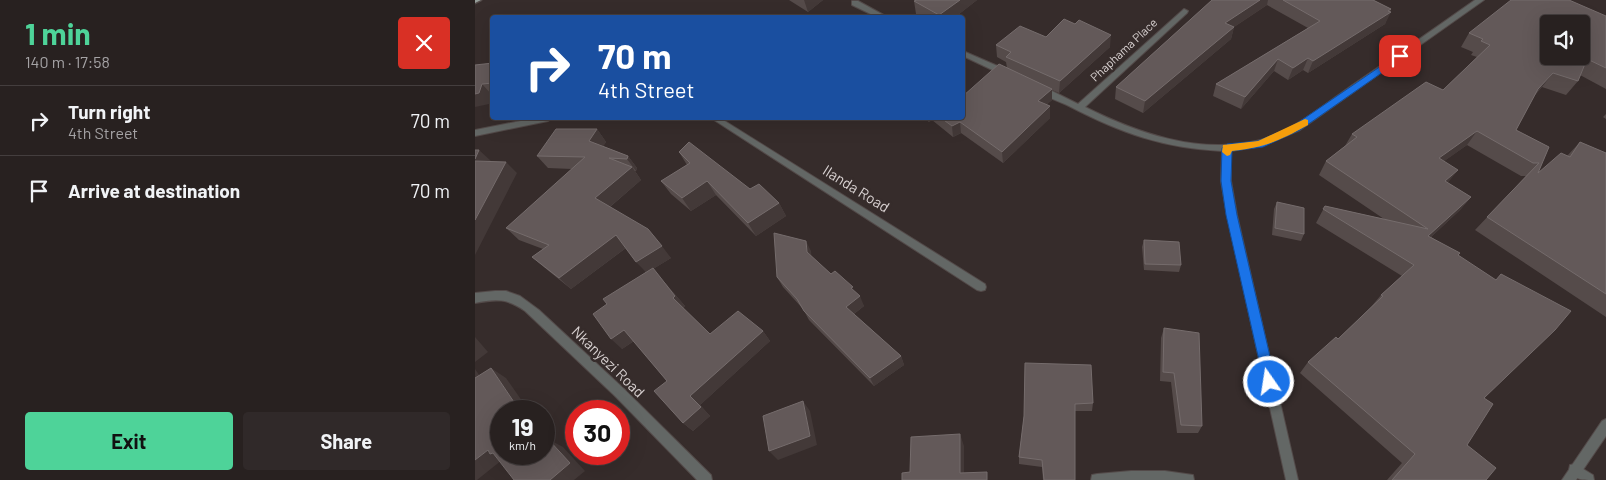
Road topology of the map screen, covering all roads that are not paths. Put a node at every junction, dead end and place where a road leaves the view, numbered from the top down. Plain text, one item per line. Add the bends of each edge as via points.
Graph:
1 (1480, 0) edge
2 (855, 3) dead end
3 (1184, 11) dead end
4 (880, 15) edge
5 (965, 54) edge
6 (1015, 77) edge
7 (1032, 85) edge
8 (1080, 107) junction
9 (538, 120) edge
10 (718, 120) edge
11 (475, 132) edge
12 (1227, 148) junction
13 (981, 287) dead end
14 (475, 298) edge
15 (1606, 425) edge
16 (1572, 475) edge
17 (706, 480) edge
18 (1097, 480) edge
19 (1188, 480) edge
20 (1292, 480) edge
21 (1588, 480) edge

1 - 12 street via 1297,128 1259,144
2 - 4 street
3 - 8 street, Phaphama Place
5 - 6 street
7 - 8 street
8 - 12 street via 1150,138
9 - 11 street
10 - 13 street, Ilanda Road
12 - 20 street via 1226,181 1232,215
14 - 17 street, Nkanyezi Road via 502,295 525,305
15 - 16 street
16 - 21 street
18 - 19 street via 1145,476

